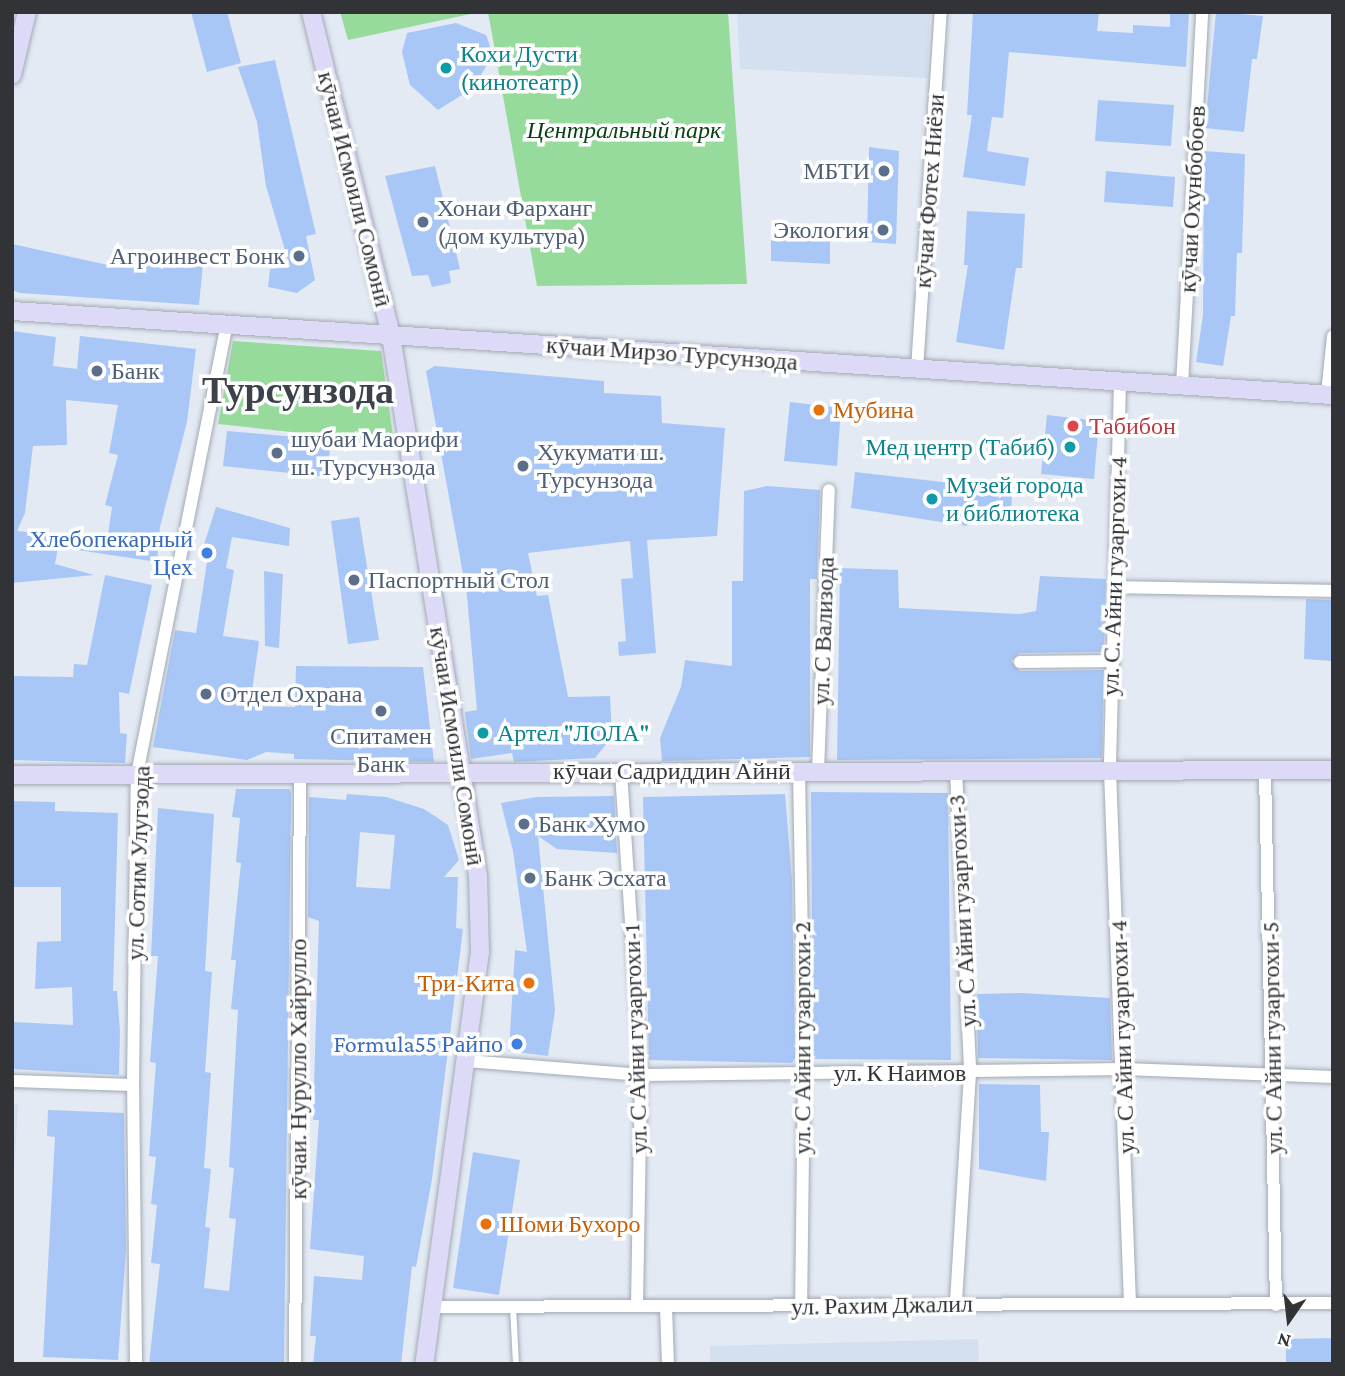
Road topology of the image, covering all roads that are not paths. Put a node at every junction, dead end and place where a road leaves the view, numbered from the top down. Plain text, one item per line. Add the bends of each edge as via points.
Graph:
1 (27, 12) edge
2 (311, 12) edge
3 (941, 12) edge
4 (1202, 12) edge
5 (12, 75) edge
6 (12, 311) edge
7 (226, 328) junction
8 (391, 336) junction
9 (1333, 336) edge
10 (917, 369) junction
11 (1119, 382) junction
12 (1182, 385) junction
13 (1330, 395) edge
14 (829, 490) dead end
15 (1114, 587) junction
16 (1333, 591) edge
17 (1111, 661) junction
18 (1020, 663) dead end
19 (1333, 770) edge
20 (799, 771) junction
21 (818, 771) junction
22 (956, 771) junction
23 (1110, 771) junction
24 (1265, 771) junction
25 (461, 772) junction
26 (621, 772) junction
27 (137, 774) junction
28 (300, 774) junction
29 (12, 775) edge
30 (467, 1061) junction
31 (1125, 1069) junction
32 (804, 1070) junction
33 (970, 1073) junction
34 (641, 1075) junction
35 (1274, 1076) junction
36 (1333, 1077) edge
37 (12, 1081) edge
38 (133, 1086) junction
39 (956, 1303) junction
40 (1333, 1303) edge
41 (1130, 1304) junction
42 (1276, 1305) junction
43 (637, 1306) junction
44 (801, 1306) junction
45 (432, 1307) junction
46 (513, 1307) junction
47 (666, 1307) junction
48 (136, 1364) edge
49 (295, 1364) edge
50 (424, 1364) edge
51 (516, 1364) edge
52 (668, 1364) edge

1 - 5 street
2 - 8 street, кӯчаи Исмоили Сомонӣ
3 - 10 street, кӯчаи Фотех Ниёзи
4 - 12 street, кӯчаи Охунбобоев
6 - 7 street, кӯчаи Мирзо Турсунзода
7 - 8 street, кӯчаи Мирзо Турсунзода
7 - 27 street, ул. Сотим Улугзода
8 - 10 street, кӯчаи Мирзо Турсунзода
8 - 25 street, кӯчаи Исмоили Сомонӣ
9 - 13 street
10 - 11 street, кӯчаи Мирзо Турсунзода
11 - 12 street, кӯчаи Мирзо Турсунзода
11 - 15 street, ул. С. Айни гузаргохи-4
12 - 13 street, кӯчаи Мирзо Турсунзода
14 - 21 street, ул. С Вализода
15 - 16 street
15 - 17 street, ул. С. Айни гузаргохи-4
17 - 18 street
17 - 23 street, ул. С. Айни гузаргохи-4
19 - 24 street, кӯчаи Садриддин Айнӣ
20 - 21 street, кӯчаи Садриддин Айнӣ
20 - 26 street, кӯчаи Садриддин Айнӣ
20 - 32 street, ул. С Айни гузаргохи-2
21 - 22 street, кӯчаи Садриддин Айнӣ
22 - 23 street, кӯчаи Садриддин Айнӣ
22 - 33 street, ул. С Айни гузаргохи-3
23 - 24 street, кӯчаи Садриддин Айнӣ
23 - 31 street, ул. С Айни гузаргохи-4
24 - 35 street, ул. С Айни гузаргохи-5
25 - 26 street, кӯчаи Садриддин Айнӣ
25 - 28 street, кӯчаи Садриддин Айнӣ
25 - 30 street, кӯчаи Исмоили Сомонӣ via 478,876 480,952
26 - 34 street, ул. С Айни гузаргохи-1
27 - 28 street, кӯчаи Садриддин Айнӣ
27 - 29 street, кӯчаи Садриддин Айнӣ
27 - 38 street, ул. Сотим Улугзода
28 - 49 street, кӯчаи. Нурулло Хайрулло
30 - 34 street, ул. К Наимов
30 - 45 street, кӯчаи Исмоили Сомонӣ
31 - 33 street, ул. К Наимов
31 - 35 street, ул. К Наимов
31 - 41 street, ул. С Айни гузаргохи-4
32 - 33 street, ул. К Наимов
32 - 34 street, ул. К Наимов
32 - 44 street, ул. С Айни гузаргохи-2
33 - 39 street, ул. С Айни гузаргохи-3
34 - 43 street, ул. С Айни гузаргохи-1
35 - 36 street, ул. К Наимов
35 - 42 street, ул. С Айни гузаргохи-5
37 - 38 street
38 - 48 street, ул. Сотим Улугзода
39 - 41 street, ул. Рахим Джалил
39 - 44 street, ул. Рахим Джалил
40 - 42 street, ул. Рахим Джалил
41 - 42 street, ул. Рахим Джалил
43 - 46 street, ул. Рахим Джалил
43 - 47 street, ул. Рахим Джалил
44 - 47 street, ул. Рахим Джалил
45 - 46 street, ул. Рахим Джалил
45 - 50 street, кӯчаи Исмоили Сомонӣ
46 - 51 lane
47 - 52 street

